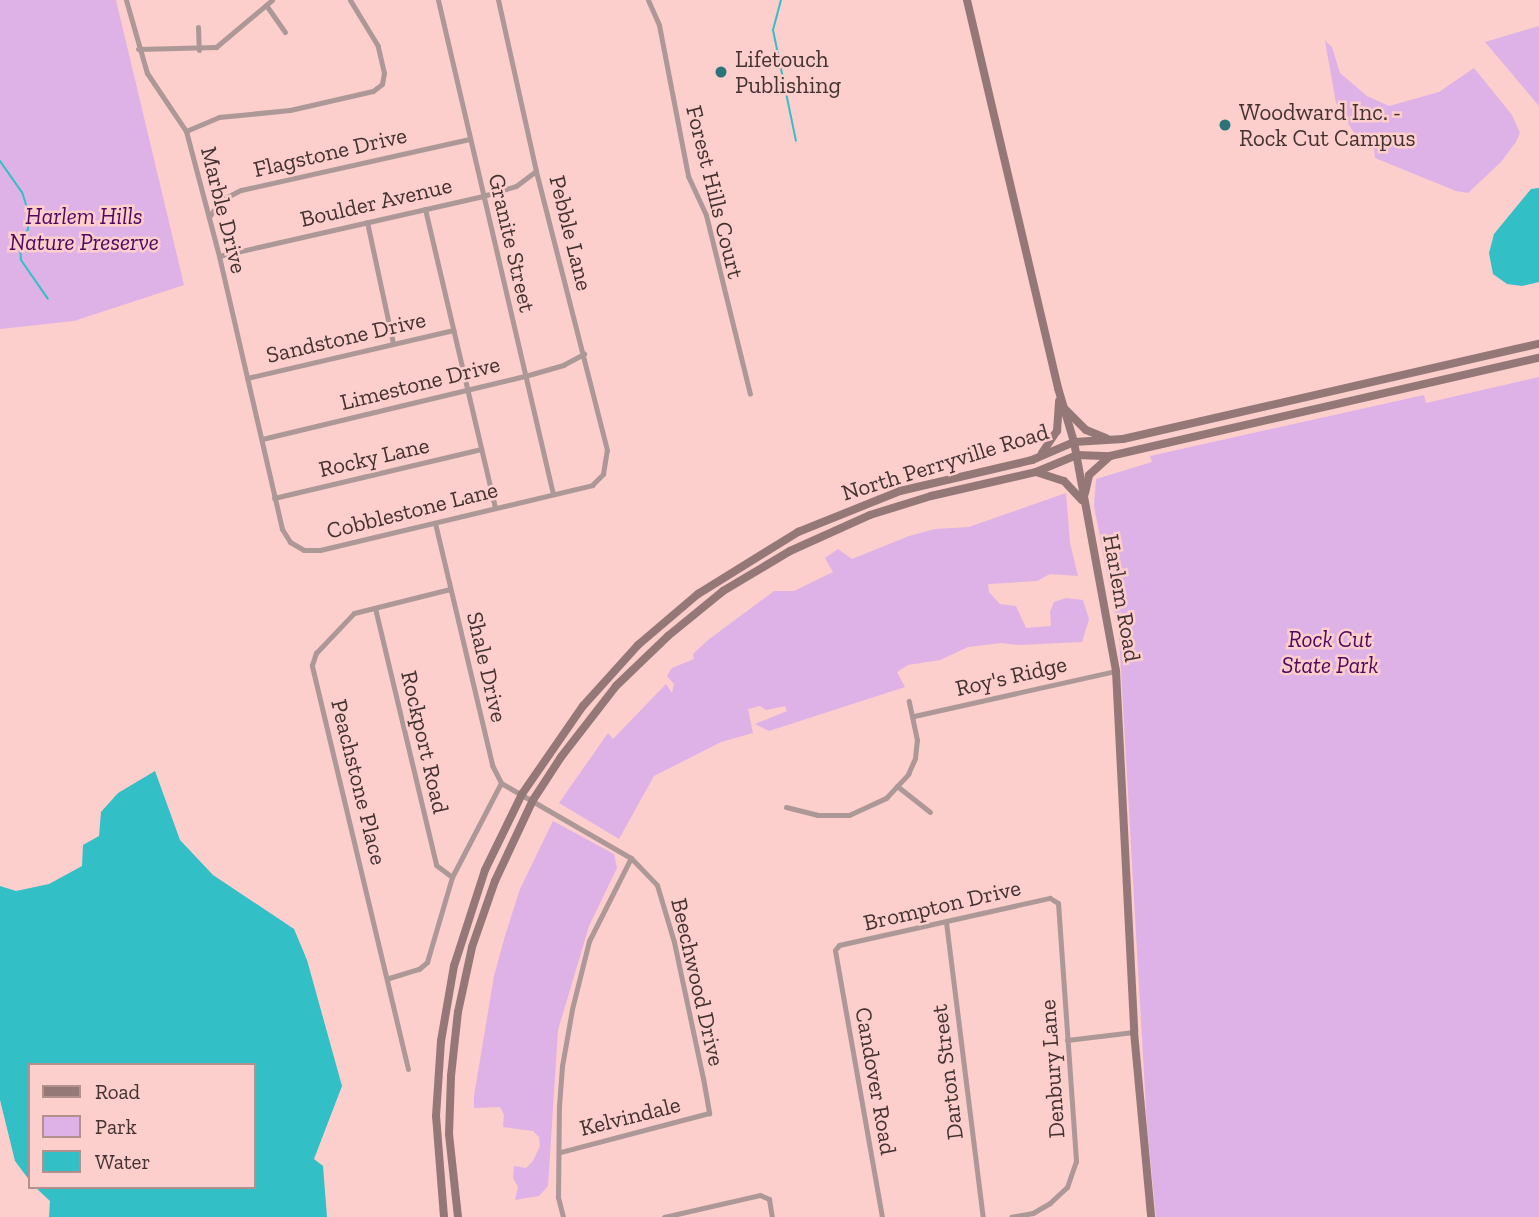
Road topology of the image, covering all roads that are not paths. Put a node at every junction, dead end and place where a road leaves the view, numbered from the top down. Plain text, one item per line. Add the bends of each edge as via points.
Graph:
1 (126, 0) edge
2 (272, 0) edge
3 (350, 0) edge
4 (438, 0) edge
5 (498, 0) edge
6 (648, 0) edge
7 (967, 0) edge
8 (266, 5) junction
9 (198, 27) dead end
10 (285, 32) dead end
11 (138, 50) junction
12 (199, 50) junction
13 (186, 131) junction
14 (469, 139) junction
15 (536, 171) junction
16 (483, 196) junction
17 (425, 209) junction
18 (209, 217) junction
19 (368, 222) junction
20 (219, 256) junction
21 (453, 330) junction
22 (393, 343) junction
23 (1539, 344) edge
24 (584, 355) junction
25 (1539, 358) edge
26 (525, 376) junction
27 (247, 379) junction
28 (1058, 388) junction
29 (467, 390) junction
30 (750, 394) dead end
31 (262, 439) junction
32 (1123, 439) junction
33 (1074, 442) junction
34 (481, 449) junction
35 (1077, 454) junction
36 (1110, 456) junction
37 (1032, 460) junction
38 (1036, 472) junction
39 (603, 474) joint
40 (553, 494) junction
41 (274, 498) junction
42 (1084, 503) junction
43 (495, 508) junction
44 (435, 523) junction
45 (450, 589) junction
46 (375, 608) junction
47 (1116, 671) junction
48 (909, 701) dead end
49 (914, 716) junction
50 (501, 783) junction
51 (897, 786) junction
52 (522, 794) junction
53 (533, 800) junction
54 (786, 807) dead end
55 (930, 812) dead end
56 (631, 858) junction
57 (452, 877) junction
58 (1058, 903) joint
59 (946, 922) junction
60 (835, 950) joint
61 (389, 978) junction
62 (1135, 1032) junction
63 (1067, 1040) junction
64 (408, 1069) dead end
65 (709, 1113) joint
66 (560, 1152) junction
67 (444, 1217) edge
68 (457, 1217) edge
69 (562, 1217) edge
70 (664, 1217) edge
71 (772, 1217) edge
72 (882, 1217) edge
73 (983, 1217) edge
74 (1011, 1217) edge
75 (1151, 1217) edge

1 - 11 street, Marble Drive
2 - 8 street
3 - 13 street via 378,46 382,84 355,97 219,117
4 - 14 street, Granite Street
5 - 15 street, Pebble Lane
6 - 30 street, Forest Hills Court via 659,24 688,176 706,215
7 - 28 main road, Harlem Road
8 - 10 street
8 - 12 street via 223,43
9 - 12 street
11 - 12 street
11 - 13 street, Marble Drive via 147,73
13 - 18 street, Marble Drive
14 - 16 street, Granite Street
14 - 18 street, Flagstone Drive via 241,190 221,200
15 - 16 street, Boulder Avenue via 516,186
15 - 24 street, Pebble Lane
16 - 17 street, Boulder Avenue
16 - 26 street, Granite Street
17 - 19 street, Boulder Avenue
17 - 21 street
18 - 20 street, Marble Drive
19 - 20 street, Boulder Avenue
19 - 22 street
20 - 27 street, Marble Drive
21 - 22 street, Sandstone Drive
21 - 29 street
22 - 27 street, Sandstone Drive
23 - 32 main road, North Perryville Road
24 - 26 street, Limestone Drive
24 - 39 street, Pebble Lane via 607,450
25 - 36 main road, North Perryville Road
26 - 29 street, Limestone Drive
26 - 40 street, Granite Street
27 - 31 street, Marble Drive
28 - 32 main road via 1065,410 1086,430
28 - 33 main road, Harlem Road
28 - 37 main road via 1057,430 1046,450
29 - 31 street, Limestone Drive
29 - 34 street
31 - 41 street, Cobblestone Lane
32 - 33 main road, North Perryville Road
33 - 35 main road, Harlem Road
33 - 37 main road, North Perryville Road
34 - 41 street, Rocky Lane
34 - 43 street
35 - 36 main road, North Perryville Road
35 - 38 main road, North Perryville Road
35 - 42 main road, Harlem Road
36 - 42 main road via 1089,475
37 - 52 main road, North Perryville Road via 870,501 797,532 728,573 615,668
38 - 42 main road via 1064,481
38 - 53 main road, North Perryville Road via 870,514 790,551 723,591 616,686
39 - 40 street, Cobblestone Lane via 592,485
40 - 43 street, Cobblestone Lane
41 - 44 street, Cobblestone Lane via 282,529 290,542 304,550
42 - 47 main road, Harlem Road
43 - 44 street, Cobblestone Lane
44 - 45 street, Shale Drive
45 - 46 street, Peachstone Place
45 - 50 street, Shale Drive via 492,765
46 - 57 street, Rockport Road via 436,865
46 - 61 street, Peachstone Place via 354,612 316,653 312,665
47 - 49 street, Roy's Ridge
47 - 62 main road, Harlem Road
48 - 49 street
49 - 51 street via 915,758
50 - 52 street
50 - 57 street
51 - 54 street via 887,798 849,815 817,815
51 - 55 street
52 - 53 street
52 - 67 main road, North Perryville Road via 485,870 467,920 446,1006 436,1116
53 - 56 street, Beechwood Drive
53 - 68 main road, North Perryville Road via 495,881 472,947 458,1012 449,1134
56 - 65 street, Beechwood Drive via 657,885 674,942
56 - 66 street via 589,941 572,1009 562,1066
57 - 61 street via 427,962
58 - 59 street, Brompton Drive via 1050,898
58 - 63 street, Denbury Lane
59 - 60 street, Brompton Drive via 839,945
59 - 73 street, Darton Street
60 - 72 street, Candover Road
61 - 64 street, Peachstone Place
62 - 63 street
62 - 75 main road, Harlem Road
63 - 74 street, Denbury Lane via 1076,1161 1067,1187 1050,1203 1033,1213
65 - 66 street, Kelvindale
66 - 69 street
70 - 71 street via 760,1195 769,1199

